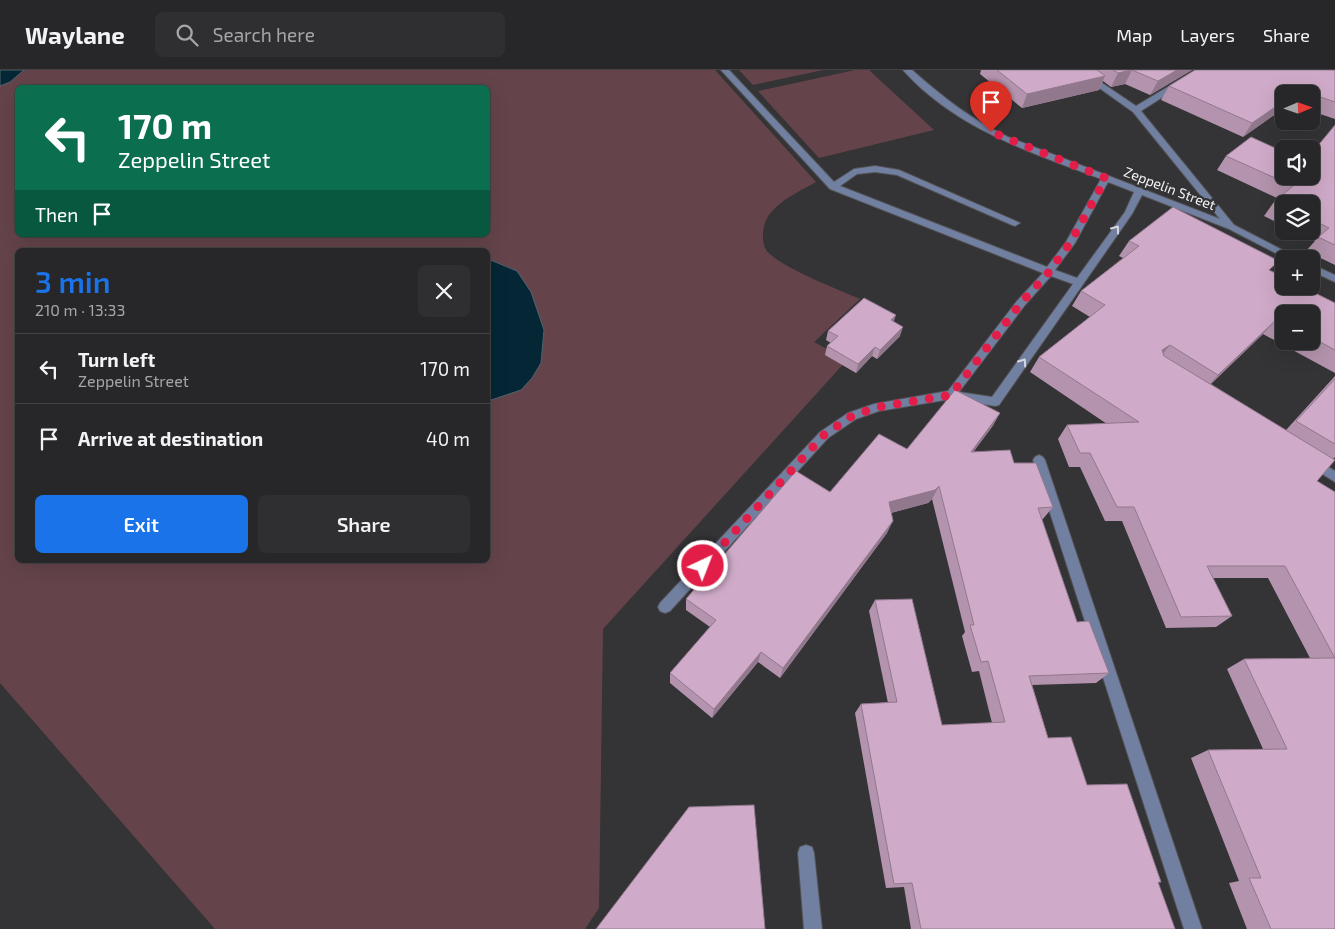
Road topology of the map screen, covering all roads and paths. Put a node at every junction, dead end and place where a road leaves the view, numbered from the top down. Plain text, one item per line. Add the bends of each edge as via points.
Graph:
1 (725, 70) edge
2 (906, 70) edge
3 (1078, 70) edge
4 (1202, 70) edge
5 (1136, 110) junction
6 (1106, 178) junction
7 (833, 187) junction
8 (1139, 191) junction
9 (1015, 223) dead end
10 (1232, 227) junction
11 (1277, 250) edge
12 (1049, 272) junction
13 (1320, 272) edge
14 (1335, 279) edge
15 (1079, 283) junction
16 (951, 395) junction
17 (1301, 456) edge
18 (1039, 460) dead end
19 (1335, 477) edge
20 (665, 607) dead end
21 (806, 853) dead end
22 (813, 929) edge
23 (1193, 929) edge

1 - 7 street
2 - 6 street, Zeppelin Street via 976,125
3 - 5 street
4 - 5 street
5 - 10 street
6 - 8 street, Zeppelin Street
6 - 12 street via 1070,243
7 - 9 street via 854,172 875,169 899,173
7 - 12 street
8 - 10 street, Zeppelin Street
15 -> 8 street
10 - 11 street, Zeppelin Street
12 - 15 street
12 - 16 street via 1021,303
13 - 14 street
16 -> 15 street via 995,402
16 - 20 street via 878,407 852,416 824,435
17 - 19 street
18 - 23 street
21 - 22 street

